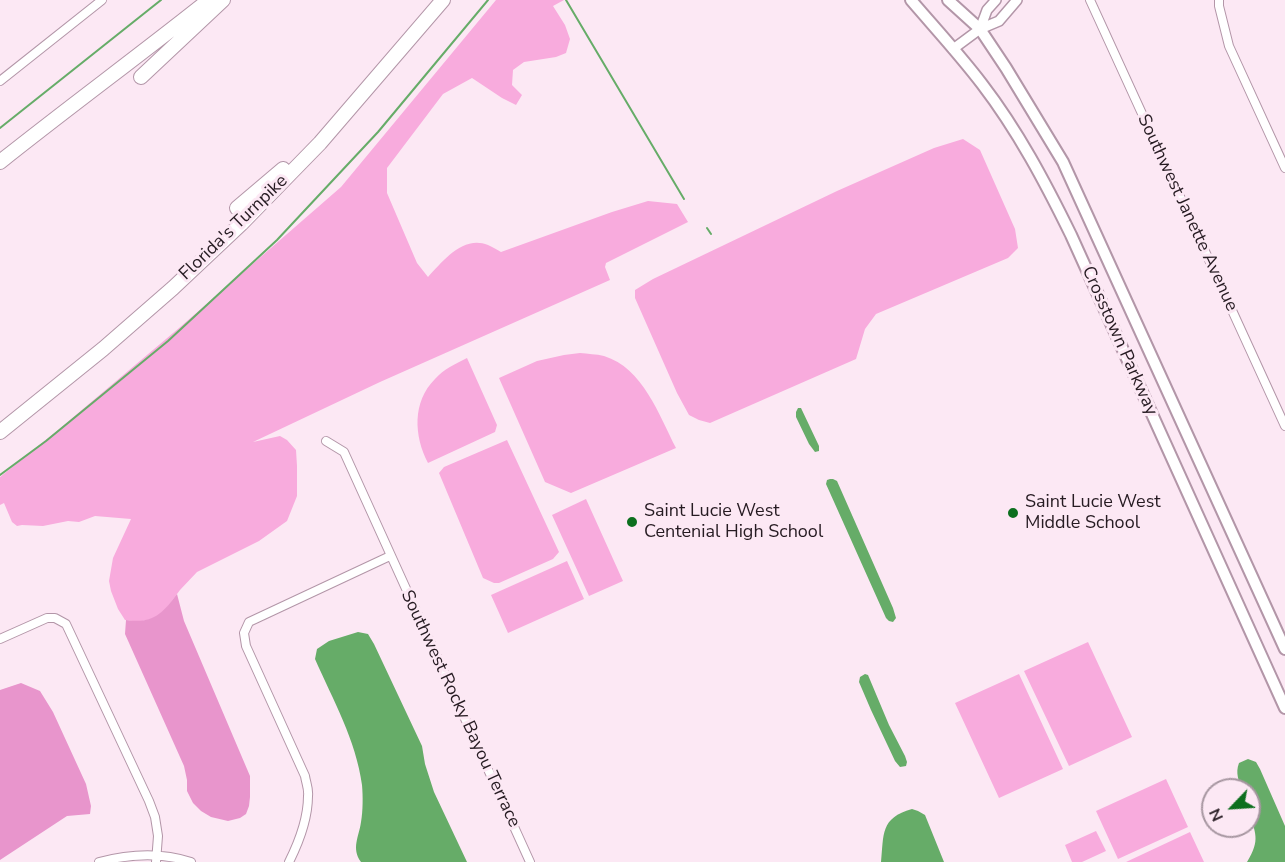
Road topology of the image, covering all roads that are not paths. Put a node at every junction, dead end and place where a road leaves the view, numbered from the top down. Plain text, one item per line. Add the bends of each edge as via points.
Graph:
1 (102, 0) edge
2 (209, 0) edge
3 (223, 0) edge
4 (443, 0) edge
5 (911, 0) edge
6 (948, 0) edge
7 (996, 0) edge
8 (1017, 0) edge
9 (1090, 0) edge
10 (1219, 0) edge
11 (980, 29) junction
12 (953, 49) junction
13 (0, 68) edge
14 (141, 77) dead end
15 (3, 79) edge
16 (344, 115) junction
17 (0, 162) edge
18 (1285, 168) edge
19 (237, 208) dead end
20 (1285, 426) edge
21 (0, 432) edge
22 (326, 441) dead end
23 (390, 556) junction
24 (0, 639) edge
25 (1285, 649) edge
26 (1285, 708) edge
27 (156, 858) edge
28 (99, 862) edge
29 (191, 862) edge
30 (289, 862) edge
31 (530, 862) edge

1 - 15 street
2 - 17 highway
3 - 14 highway
4 - 16 highway, Florida's Turnpike
5 - 12 main road, Crosstown Parkway
6 - 11 main road, Crosstown Parkway
7 - 11 street via 987,10
8 - 11 street via 999,21
9 - 20 street, Southwest Janette Avenue
10 - 18 street via 1229,46
11 - 12 street
11 - 25 main road, Crosstown Parkway via 1062,162
12 - 26 main road, Crosstown Parkway via 1021,141 1048,189
13 - 15 street
16 - 19 highway
16 - 21 highway, Florida's Turnpike via 241,224 173,288
22 - 23 street, Southwest Rocky Bayou Terrace via 344,452
23 - 30 street via 249,622 244,633 246,646 305,776 309,793
23 - 31 street, Southwest Rocky Bayou Terrace
24 - 27 street via 47,618 66,624 148,801 158,836
27 - 28 street
27 - 29 street

